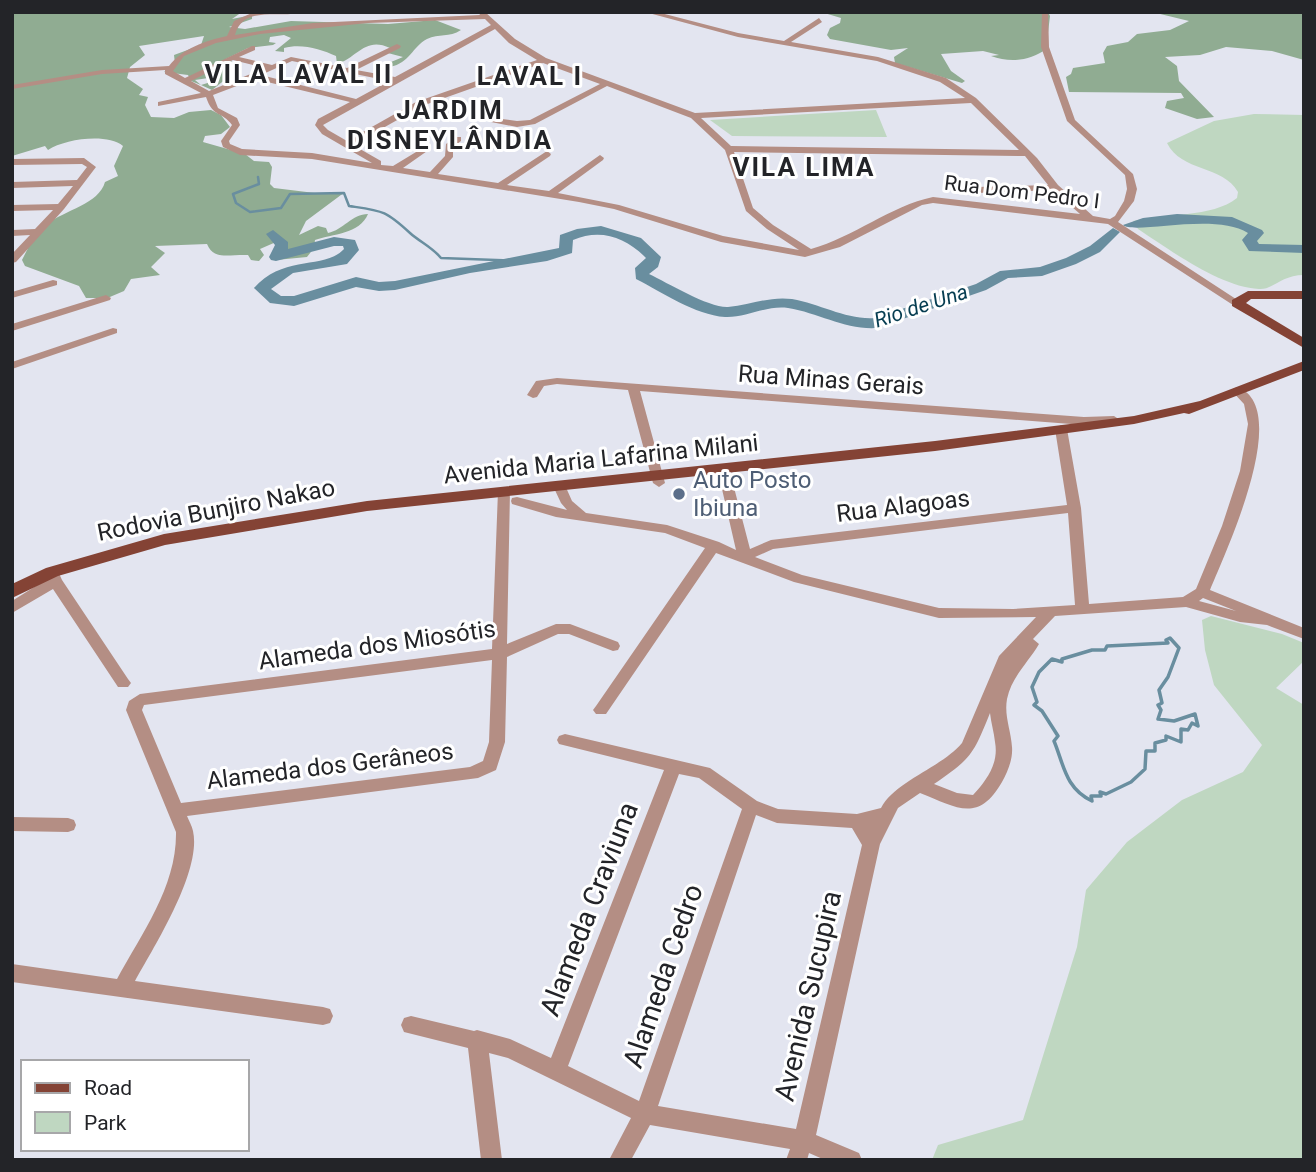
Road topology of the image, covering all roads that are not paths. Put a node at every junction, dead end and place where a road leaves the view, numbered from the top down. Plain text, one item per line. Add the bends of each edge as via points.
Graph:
1 (260, 12) edge
2 (300, 12) edge
3 (364, 12) edge
4 (419, 12) edge
5 (648, 12) edge
6 (1045, 12) edge
7 (484, 15) edge
8 (427, 19) junction
9 (369, 20) junction
10 (818, 20) dead end
11 (495, 26) junction
12 (231, 37) junction
13 (785, 43) junction
14 (397, 46) dead end
15 (252, 48) dead end
16 (232, 58) junction
17 (543, 60) junction
18 (272, 67) junction
19 (168, 68) junction
20 (349, 70) junction
21 (254, 76) junction
22 (397, 80) junction
23 (185, 81) junction
24 (607, 83) junction
25 (12, 87) edge
26 (209, 95) junction
27 (974, 100) junction
28 (356, 101) junction
29 (161, 104) dead end
30 (694, 116) junction
31 (494, 120) dead end
32 (413, 136) dead end
33 (458, 139) dead end
34 (348, 144) junction
35 (729, 149) junction
36 (1026, 152) junction
37 (547, 154) dead end
38 (600, 158) dead end
39 (12, 162) edge
40 (390, 169) junction
41 (432, 175) junction
42 (80, 183) junction
43 (12, 185) edge
44 (501, 185) junction
45 (1055, 187) junction
46 (977, 190) dead end
47 (551, 194) junction
48 (61, 207) junction
49 (12, 208) edge
50 (1090, 218) junction
51 (1111, 222) junction
52 (35, 232) junction
53 (12, 233) edge
54 (814, 254) junction
55 (12, 260) edge
56 (53, 283) dead end
57 (12, 295) edge
58 (1297, 295) edge
59 (106, 298) dead end
60 (1244, 303) junction
61 (1265, 306) junction
62 (1267, 322) junction
63 (12, 328) edge
64 (113, 331) dead end
65 (1303, 345) edge
66 (1304, 365) edge
67 (12, 366) edge
68 (1277, 374) junction
69 (1304, 375) edge
70 (633, 388) junction
71 (1237, 390) junction
72 (533, 395) dead end
73 (1199, 405) junction
74 (1099, 425) junction
75 (1062, 433) junction
76 (862, 457) junction
77 (725, 475) junction
78 (658, 479) junction
79 (560, 491) junction
80 (508, 498) junction
81 (434, 499) joint
82 (1074, 508) junction
83 (581, 516) junction
84 (714, 545) junction
85 (741, 557) junction
86 (54, 577) junction
87 (12, 592) edge
88 (1202, 592) junction
89 (1186, 602) junction
90 (12, 608) edge
91 (1082, 608) junction
92 (1058, 610) junction
93 (1268, 620) junction
94 (1304, 634) edge
95 (613, 646) dead end
96 (499, 654) junction
97 (123, 683) dead end
98 (601, 710) dead end
99 (565, 740) dead end
100 (673, 767) junction
101 (916, 784) junction
102 (751, 806) junction
103 (175, 811) junction
104 (884, 814) junction
105 (14, 819) edge
106 (857, 821) junction
107 (68, 825) dead end
108 (871, 844) junction
109 (12, 973) edge
110 (121, 989) junction
111 (323, 1016) dead end
112 (411, 1025) dead end
113 (477, 1039) junction
114 (556, 1070) junction
115 (645, 1114) junction
116 (800, 1150) edge
117 (492, 1160) edge
118 (619, 1160) edge
119 (852, 1160) edge

1 - 2 street
1 - 12 street via 241,18
3 - 9 street
4 - 8 street
5 - 13 street
6 - 51 street via 1045,47 1071,121 1129,174 1129,201
7 - 8 street
7 - 11 street
8 - 9 street
9 - 12 street
10 - 13 street
11 - 17 street
11 - 22 street
12 - 19 street via 184,54
13 - 27 street via 914,69 943,80
14 - 20 street
15 - 16 street
16 - 18 street
16 - 23 street
17 - 24 street
17 - 34 street via 419,104
18 - 20 street via 292,60
18 - 21 street
19 - 23 street
19 - 25 street via 102,72
20 - 22 street
21 - 26 street
21 - 28 street
22 - 28 street
23 - 26 street
24 - 30 street
24 - 31 street via 531,122
26 - 29 street
26 - 40 street via 214,108 236,124 225,141 231,149
27 - 30 street
27 - 36 street
28 - 34 street via 319,125
30 - 35 street
32 - 40 street via 426,149
33 - 41 street via 449,146 449,158
34 - 40 street
35 - 36 street
35 - 54 street via 749,209 790,242
36 - 45 street
37 - 44 street
38 - 47 street
39 - 42 street via 93,164
40 - 41 street
41 - 44 street
42 - 43 street
42 - 48 street
44 - 47 street
45 - 46 street
45 - 50 street
47 - 54 street via 616,207 720,239
48 - 49 street
48 - 52 street
50 - 51 street, Rua Dom Pedro I
50 - 54 street, Rua Dom Pedro I via 926,201
51 - 60 street via 1209,286
52 - 53 street
52 - 55 street
56 - 57 street
58 - 60 main road
58 - 61 main road
59 - 63 street
60 - 61 main road
60 - 62 main road
61 - 62 main road
62 - 65 main road
64 - 67 street
66 - 68 main road, Avenida Maria Lafarina Milani
68 - 69 main road
68 - 71 main road, Avenida Maria Lafarina Milani
70 - 72 street, Rua Minas Gerais via 548,381 540,383
70 - 74 street, Rua Minas Gerais
70 - 78 street
71 - 73 main road, Avenida Maria Lafarina Milani
71 - 88 street via 1251,407 1255,433
73 - 74 main road, Avenida Maria Lafarina Milani
73 - 74 main road, Avenida Maria Lafarina Milani via 1155,424
74 - 75 main road, Avenida Maria Lafarina Milani
75 - 76 main road, Avenida Maria Lafarina Milani
75 - 82 street
76 - 77 main road, Avenida Maria Lafarina Milani
76 - 78 main road, Avenida Maria Lafarina Milani
77 - 78 main road, Avenida Maria Lafarina Milani
77 - 85 street via 743,547
78 - 79 main road, Avenida Maria Lafarina Milani
79 - 80 main road, Avenida Maria Lafarina Milani
79 - 83 street
80 - 81 main road, Avenida Maria Lafarina Milani via 475,504
80 - 83 street via 546,511
80 - 96 street
81 - 86 main road, Rodovia Bunjiro Nakao via 164,540
82 - 85 street, Rua Alagoas via 771,545
82 - 91 street
83 - 84 street via 667,529
84 - 85 street
84 - 98 street
85 - 92 street via 829,588 939,613
86 - 87 main road, Rodovia Bunjiro Nakao
86 - 90 street
86 - 97 street
88 - 89 street
88 - 93 street via 1242,605
89 - 91 street
89 - 93 street
91 - 92 street
92 - 101 street, Avenida Sucupira via 1004,660 969,746 959,758
92 - 101 street via 1006,680 998,716 1004,752 990,789 976,802 956,800
93 - 94 street
95 - 96 street, Alameda dos Miosótis via 570,629 556,629
96 - 103 street, Alameda dos Gerâneos via 497,742 491,765 472,773
96 - 103 street, Alameda dos Miosótis via 141,699 134,710
99 - 100 street
100 - 102 street via 715,778
100 - 114 street, Alameda Craviuna
101 - 104 street, Avenida Sucupira
102 - 106 street via 777,816
102 - 115 street, Alameda Cedro
103 - 110 street via 187,844 184,867
104 - 106 street
104 - 108 street, Avenida Sucupira
105 - 107 street
106 - 108 street
108 - 116 street, Avenida Sucupira
109 - 110 street
110 - 111 street
112 - 113 street
113 - 114 street
113 - 117 street
114 - 115 street
115 - 116 street
115 - 118 street, Alameda Cedro
116 - 119 street

